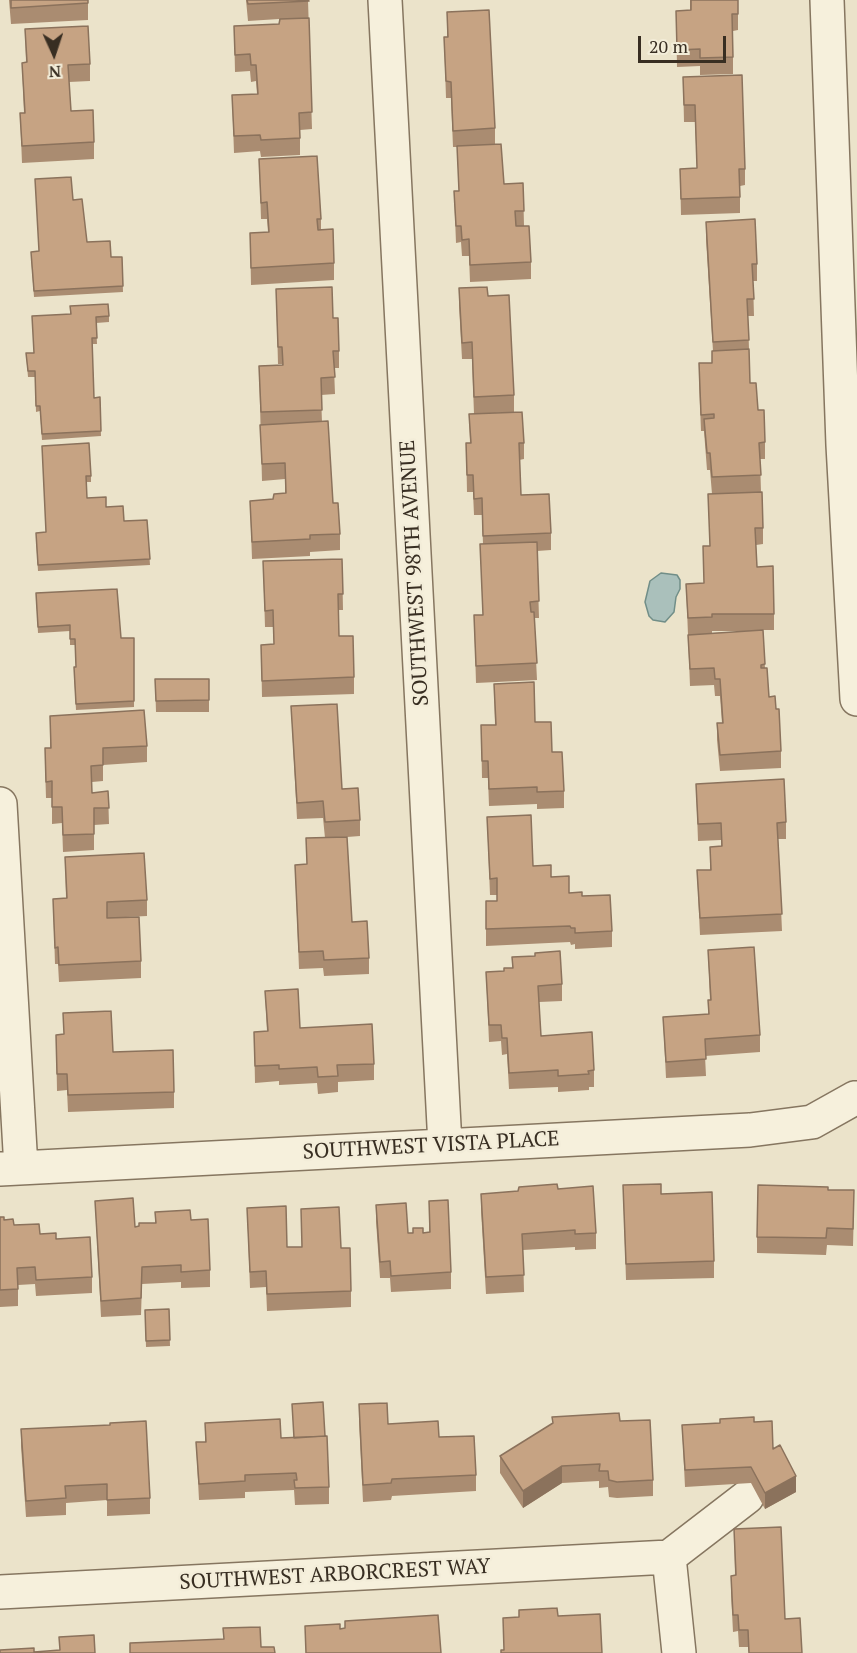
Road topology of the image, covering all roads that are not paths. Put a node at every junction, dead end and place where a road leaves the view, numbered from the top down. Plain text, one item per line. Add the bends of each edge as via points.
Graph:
1 (385, 0) edge
2 (827, 0) edge
3 (857, 699) edge
4 (0, 804) edge
5 (856, 1097) edge
6 (445, 1145) junction
7 (10, 1168) edge
8 (747, 1497) dead end
9 (669, 1557) junction
10 (0, 1592) edge
11 (679, 1653) edge

1 - 6 street, SOUTHWEST 98TH AVENUE
2 - 3 street via 843,445
4 - 7 street
5 - 6 street, SOUTHWEST VISTA PLACE via 812,1122 750,1130
6 - 7 street, SOUTHWEST VISTA PLACE
8 - 9 street
9 - 10 street, SOUTHWEST ARBORCREST WAY
9 - 11 street

